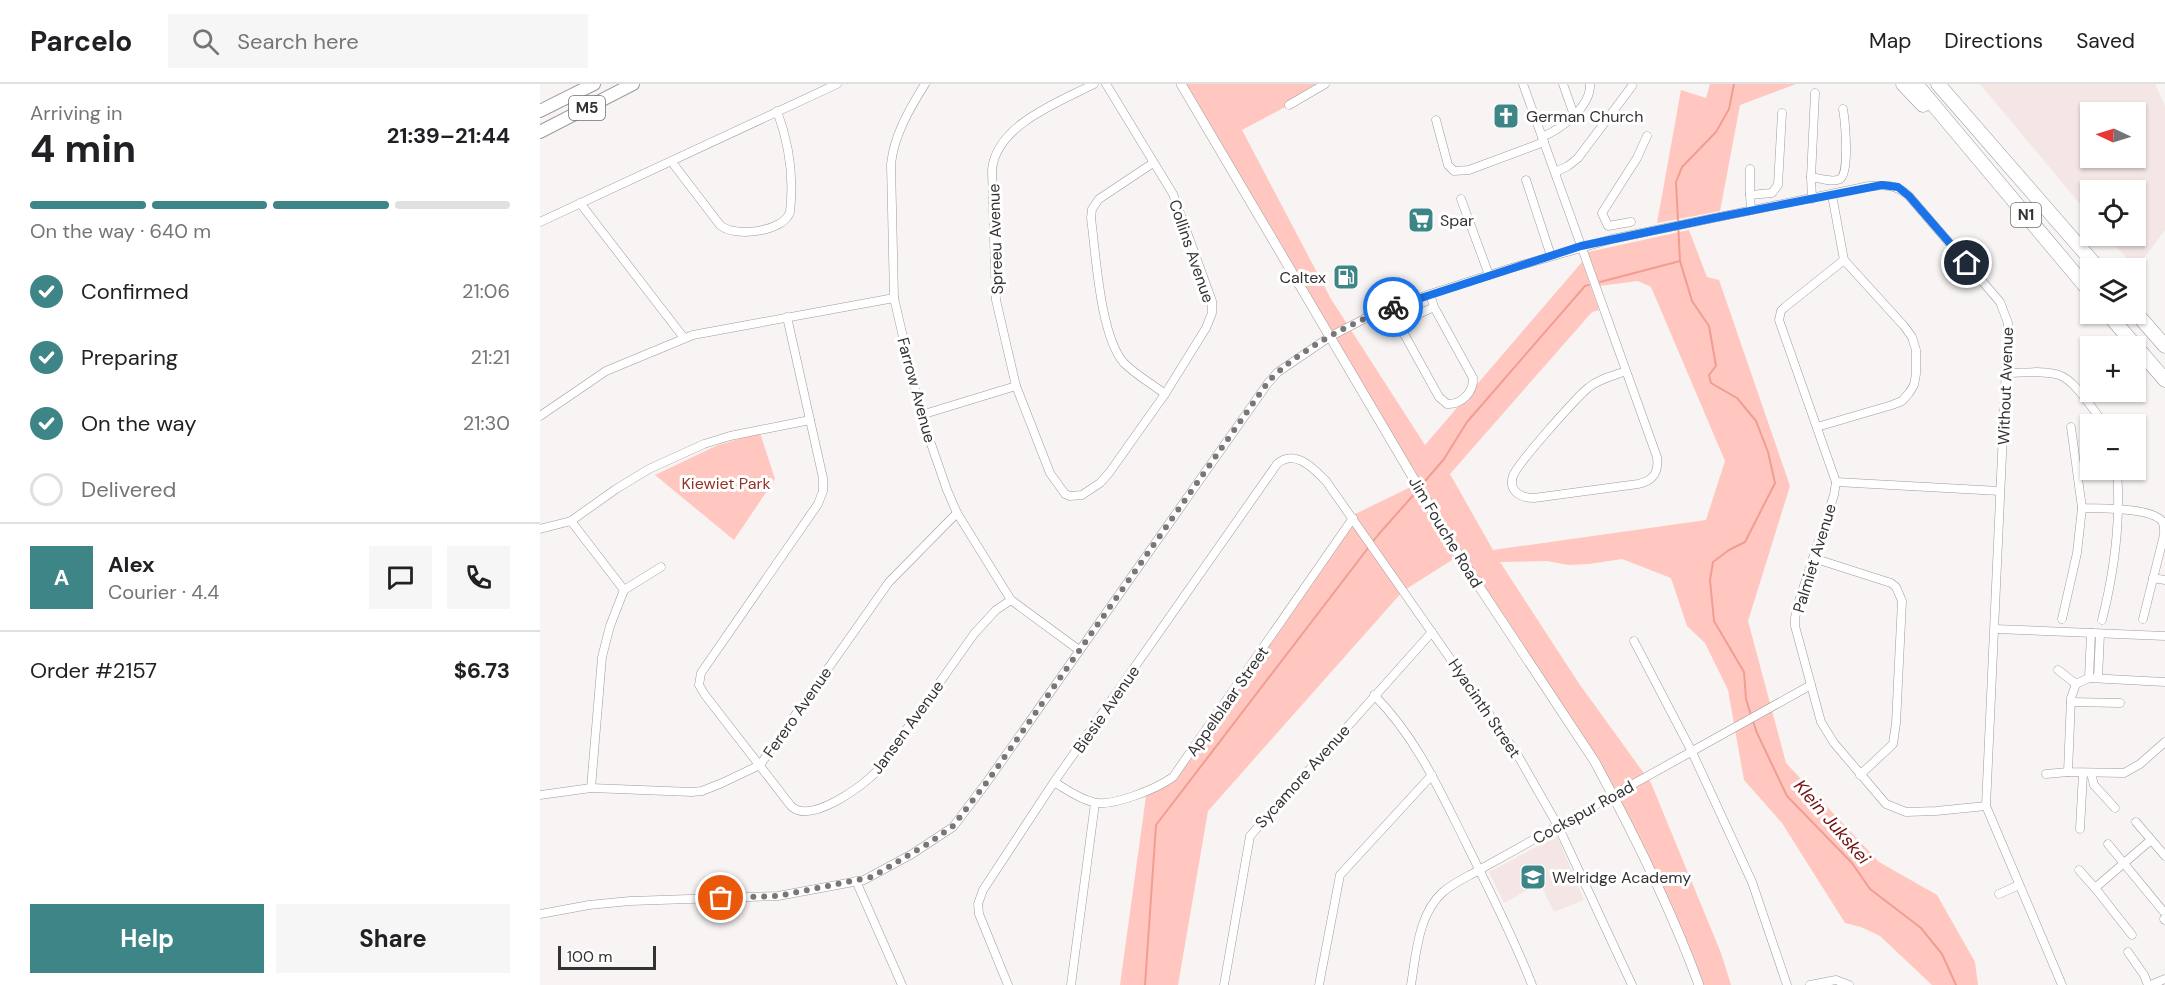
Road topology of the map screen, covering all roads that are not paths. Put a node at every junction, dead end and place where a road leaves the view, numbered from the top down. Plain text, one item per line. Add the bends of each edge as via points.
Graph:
1 (594, 84) edge
2 (633, 84) edge
3 (837, 84) edge
4 (925, 84) edge
5 (1094, 84) edge
6 (1106, 84) edge
7 (1181, 84) edge
8 (1325, 84) edge
9 (1523, 84) edge
10 (1563, 84) edge
11 (1590, 84) edge
12 (1903, 84) edge
13 (1916, 84) edge
14 (1938, 84) edge
15 (1946, 84) edge
16 (1632, 86) dead end
17 (1815, 93) dead end
18 (1289, 105) dead end
19 (1843, 109) dead end
20 (540, 111) edge
21 (777, 111) junction
22 (1782, 113) dead end
23 (1574, 115) junction
24 (1436, 120) dead end
25 (540, 132) edge
26 (1979, 132) junction
27 (1647, 136) dead end
28 (1962, 137) junction
29 (1543, 139) junction
30 (671, 161) junction
31 (1153, 163) junction
32 (1750, 169) dead end
33 (1555, 172) junction
34 (1811, 177) junction
35 (1526, 180) dead end
36 (1749, 195) junction
37 (1832, 195) junction
38 (1461, 199) dead end
39 (1812, 199) junction
40 (580, 203) junction
41 (1752, 210) junction
42 (540, 222) edge
43 (1631, 222) dead end
44 (1608, 226) junction
45 (1612, 239) junction
46 (1581, 246) junction
47 (1551, 256) junction
48 (2089, 258) edge
49 (1844, 260) junction
50 (1489, 275) junction
51 (2080, 280) edge
52 (1430, 294) junction
53 (894, 298) junction
54 (1434, 307) junction
55 (787, 317) junction
56 (2117, 324) edge
57 (2146, 324) edge
58 (1331, 336) junction
59 (684, 338) junction
60 (2165, 346) edge
61 (1626, 372) junction
62 (2006, 374) junction
63 (2165, 380) edge
64 (1016, 386) junction
65 (1165, 394) junction
66 (2096, 414) edge
67 (921, 415) junction
68 (540, 416) edge
69 (810, 420) junction
70 (1817, 426) junction
71 (2071, 427) dead end
72 (1297, 458) joint
73 (2118, 480) edge
74 (1836, 482) junction
75 (2000, 491) junction
76 (1076, 496) joint
77 (2082, 508) junction
78 (2119, 510) junction
79 (957, 513) junction
80 (1353, 518) junction
81 (571, 521) junction
82 (540, 529) edge
83 (1813, 558) junction
84 (661, 567) dead end
85 (2153, 578) junction
86 (2165, 580) edge
87 (624, 590) junction
88 (1011, 600) junction
89 (2062, 619) dead end
90 (2143, 619) dead end
91 (2102, 620) dead end
92 (1995, 629) junction
93 (1432, 632) junction
94 (2091, 633) junction
95 (2100, 634) junction
96 (2165, 636) edge
97 (1634, 641) dead end
98 (1079, 650) junction
99 (2058, 670) dead end
100 (2088, 678) junction
101 (2098, 678) junction
102 (2165, 682) edge
103 (2076, 684) junction
104 (1811, 685) junction
105 (1374, 695) junction
106 (2071, 702) junction
107 (2120, 704) dead end
108 (2165, 742) edge
109 (1692, 752) junction
110 (760, 765) junction
111 (2068, 772) junction
112 (2087, 773) junction
113 (2046, 774) dead end
114 (1432, 775) junction
115 (1860, 775) junction
116 (1054, 782) junction
117 (591, 788) junction
118 (540, 795) edge
119 (1613, 795) junction
120 (1095, 803) junction
121 (1986, 806) junction
122 (2115, 808) dead end
123 (2136, 822) dead end
124 (1558, 826) junction
125 (2079, 828) dead end
126 (2151, 840) junction
127 (2108, 844) dead end
128 (2165, 856) edge
129 (2124, 863) junction
130 (1479, 870) junction
131 (2079, 870) dead end
132 (856, 881) junction
133 (2019, 885) junction
134 (2095, 888) junction
135 (1999, 894) dead end
136 (540, 914) edge
137 (2164, 917) edge
138 (2132, 935) dead end
139 (2128, 952) dead end
140 (2165, 979) edge
141 (902, 985) edge
142 (1008, 985) edge
143 (1071, 985) edge
144 (1224, 985) edge
145 (1319, 985) edge
146 (1411, 985) edge
147 (1532, 985) edge
148 (1632, 985) edge
149 (1699, 985) edge
150 (1787, 985) edge
151 (1810, 985) edge
152 (1850, 985) edge
153 (2062, 985) edge
154 (2150, 985) edge

1 - 20 main road, M5
2 - 25 main road, M5
3 - 21 street
4 - 53 street, Farrow Avenue via 892,153
5 - 64 street, Spreeu Avenue via 1022,123 1000,147 993,163 995,289
6 - 31 street, Collins Avenue
7 - 58 street, Jim Fouche Road
8 - 18 street
9 - 29 street
10 - 23 street
11 - 23 street via 1587,98
12 - 28 highway
13 - 28 highway, N1
14 - 26 highway, N1
15 - 26 highway
16 - 33 street via 1578,158
17 - 34 street
19 - 34 street via 1844,175 1835,181
21 - 30 street
21 - 30 street via 788,145 791,178 789,217 781,224 749,232 726,230
22 - 36 street via 1777,188 1768,194
23 - 29 street
24 - 29 street via 1448,165 1454,171 1469,170
26 - 48 highway, N1
27 - 44 street via 1602,213
28 - 51 highway, N1
29 - 33 street
30 - 40 street
31 - 65 street, Collins Avenue via 1179,206 1212,302 1206,328
31 - 65 street via 1099,199 1091,219 1113,346 1132,370
32 - 36 street
33 - 46 street
34 - 39 street
35 - 47 street
36 - 41 street
37 - 39 street, Without Avenue
37 - 49 street
37 - 62 street, Without Avenue via 1893,185 1909,196 2000,302 2008,323
38 - 50 street
39 - 41 street, Without Avenue
40 - 42 street
40 - 59 street
41 - 45 street, Without Avenue
43 - 44 street
44 - 45 street
45 - 46 street, Without Avenue
46 - 47 street, Without Avenue
46 - 61 street
47 - 50 street, Without Avenue
49 - 70 street, Palmiet Avenue via 1781,310 1779,320
49 - 70 street via 1912,338 1916,374 1914,385 1902,400
50 - 52 street, Without Avenue
52 - 54 street
52 - 58 street, Without Avenue via 1382,311
53 - 55 street
53 - 67 street, Farrow Avenue
54 - 54 street via 1409,320 1403,332 1439,397 1447,404 1456,404 1473,386 1473,378
55 - 59 street
55 - 69 street
56 - 63 highway
57 - 60 highway
58 - 98 street, Without Avenue via 1268,382
58 - 119 street, Jim Fouche Road via 1479,588 1576,730
59 - 68 street via 606,371
61 - 61 street via 1657,457 1655,476 1638,484 1534,498 1515,492 1514,473 1588,388
62 - 66 street via 2062,375
62 - 75 street, Without Avenue
64 - 67 street
64 - 76 street, Spreeu Avenue via 1050,473 1065,494
65 - 76 street, Collins Avenue via 1109,473 1088,492
67 - 79 street, Farrow Avenue
69 - 81 street via 704,444 649,469
69 - 110 street, Jansen Avenue via 824,484 821,498 699,681
70 - 74 street, Palmiet Avenue
71 - 77 street
72 - 80 street, Hyacinth Street via 1322,476
72 - 116 street, Biesie Avenue via 1286,458 1277,464
73 - 78 street
74 - 75 street
74 - 83 street, Palmiet Avenue
75 - 92 street, Without Avenue
77 - 78 street
77 - 89 street via 2077,553
78 - 85 street via 2154,516 2165,527
78 - 91 street via 2112,580
79 - 88 street, Farrow Avenue
79 - 110 street, Ferero Avenue via 889,582
80 - 93 street, Hyacinth Street
80 - 120 street, Appelblaar Street via 1177,773 1148,790
81 - 82 street
81 - 87 street
83 - 104 street, Palmiet Avenue via 1795,618
83 - 115 street via 1892,583 1902,601 1893,744
84 - 87 street
85 - 86 street
85 - 90 street
87 - 117 street via 602,657
88 - 98 street, Farrow Avenue
88 - 110 street, Jansen Avenue via 974,633 877,771 858,788 824,806 798,811
92 - 94 street
92 - 121 street, Without Avenue
93 - 105 street, Sycamore Avenue
93 - 124 street, Hyacinth Street via 1504,733
94 - 95 street
94 - 100 street
95 - 96 street
95 - 101 street
97 - 109 street
98 - 132 street, Without Avenue via 953,826 888,868
99 - 103 street
100 - 101 street
100 - 103 street
101 - 102 street
103 - 106 street
104 - 109 street, Cockspur Road
104 - 115 street, Palmiet Avenue via 1821,722
105 - 114 street via 1411,739
105 - 144 street, Sycamore Avenue via 1250,836
106 - 107 street
106 - 111 street
108 - 112 street via 2129,772
109 - 119 street, Cockspur Road
109 - 150 street via 1759,896
110 - 117 street, Ferero Avenue via 692,792
111 - 112 street
111 - 113 street
112 - 122 street
112 - 125 street
114 - 130 street
114 - 145 street via 1340,875
115 - 121 street, Palmiet Avenue via 1886,804 1900,811
116 - 120 street
116 - 142 street, Biesie Avenue via 983,890 978,904
117 - 118 street, Ferero Avenue
119 - 124 street, Cockspur Road
119 - 149 street, Jim Fouche Road via 1677,928
120 - 143 street
121 - 133 street, Without Avenue
123 - 126 street
124 - 130 street, Cockspur Road
124 - 148 street, Hyacinth Street
126 - 128 street
126 - 129 street
127 - 129 street
129 - 134 street
129 - 137 street
130 - 146 street, Cockspur Road via 1442,893 1434,903 1420,936
130 - 147 street
131 - 134 street
132 - 136 street, Without Avenue via 771,897 623,901
132 - 141 street
133 - 135 street
133 - 153 street, Without Avenue
134 - 138 street
139 - 154 street
140 - 154 street
151 - 152 street via 1836,980

